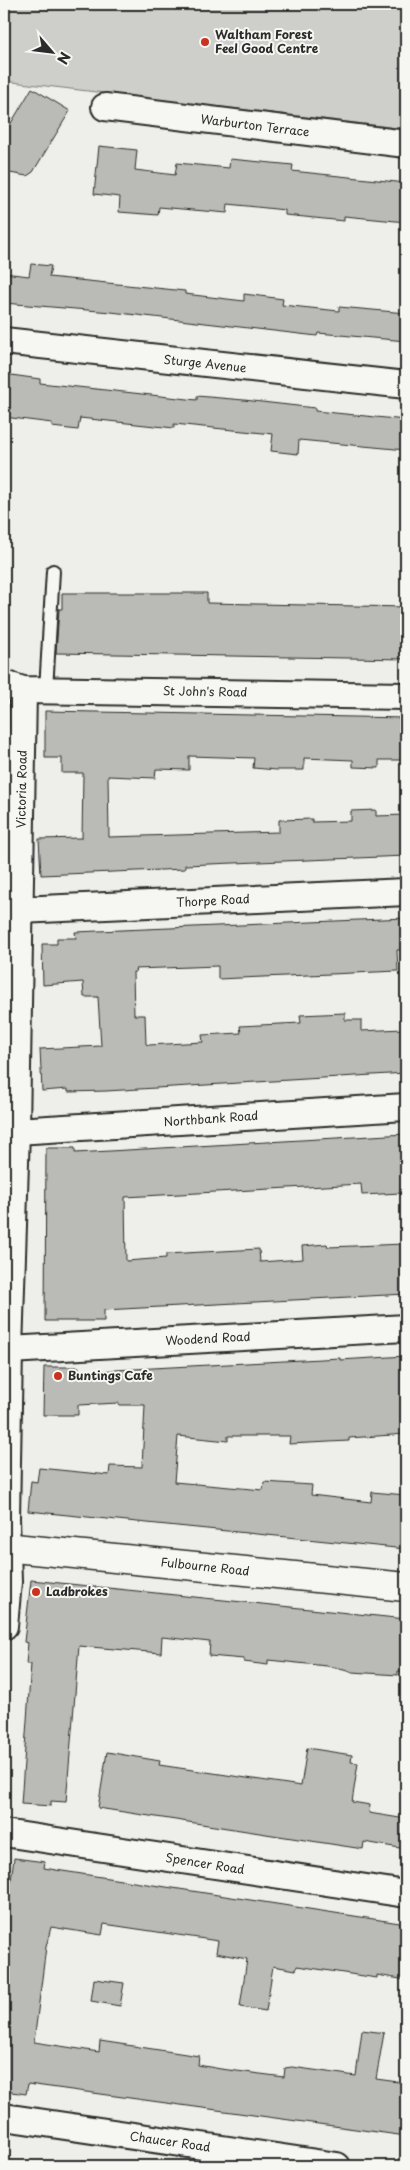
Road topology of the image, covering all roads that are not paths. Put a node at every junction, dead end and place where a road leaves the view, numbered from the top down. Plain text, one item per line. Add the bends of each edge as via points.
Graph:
1 (105, 107) dead end
2 (406, 144) edge
3 (4, 341) edge
4 (406, 385) edge
5 (53, 571) dead end
6 (24, 688) edge
7 (406, 696) edge
8 (406, 892) edge
9 (20, 910) junction
10 (11, 1017) edge
11 (406, 1107) edge
12 (16, 1131) junction
13 (406, 1328) edge
14 (9, 1350) junction
15 (5, 1547) edge
16 (406, 1587) edge
17 (4, 1626) edge
18 (4, 1833) edge
19 (406, 1894) edge
20 (4, 2117) edge
21 (337, 2166) edge

1 - 2 street, Warburton Terrace
3 - 4 street, Sturge Avenue
5 - 6 lane
6 - 7 street, St John's Road
6 - 9 street, Victoria Road
8 - 9 street, Thorpe Road
9 - 10 street, Victoria Road
10 - 12 street, Victoria Road
11 - 12 street, Northbank Road
12 - 14 street, Victoria Road
13 - 14 street, Woodend Road
14 - 15 street, Victoria Road
15 - 16 main road, Fulbourne Road
15 - 17 street, Victoria Road via 8,1582
18 - 19 street, Spencer Road
20 - 21 street, Chaucer Road

